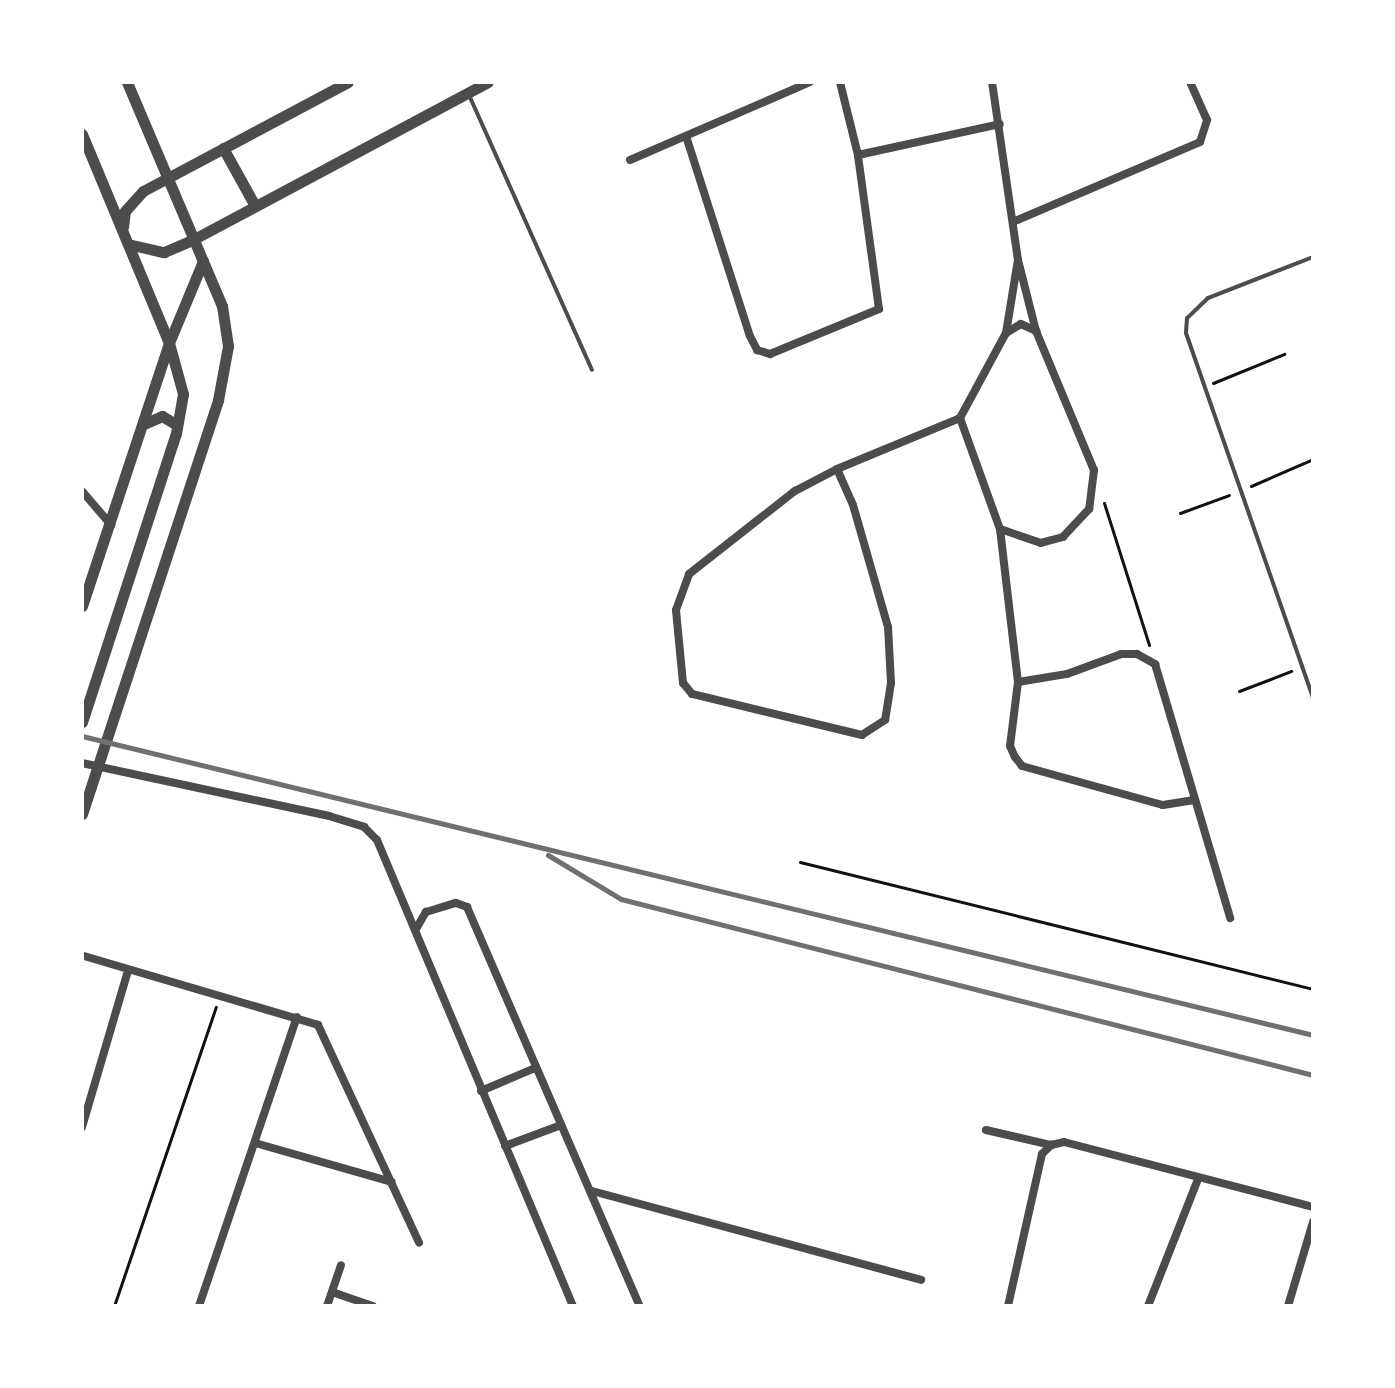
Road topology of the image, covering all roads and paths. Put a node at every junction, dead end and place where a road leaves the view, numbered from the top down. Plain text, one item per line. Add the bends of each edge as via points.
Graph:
1 (127, 82) edge
2 (348, 82) edge
3 (488, 82) edge
4 (810, 82) edge
5 (840, 82) edge
6 (992, 82) edge
7 (1190, 82) edge
8 (468, 93) junction
9 (1000, 124) junction
10 (82, 134) edge
11 (686, 136) junction
12 (223, 148) junction
13 (858, 155) junction
14 (630, 160) dead end
15 (166, 178) junction
16 (254, 204) junction
17 (1015, 221) junction
18 (122, 228) junction
19 (194, 239) junction
20 (128, 244) junction
21 (1313, 257) edge
22 (1018, 260) junction
23 (203, 261) junction
24 (1036, 331) junction
25 (1006, 333) junction
26 (169, 343) junction
27 (1284, 354) dead end
28 (592, 370) dead end
29 (1202, 388) junction
30 (960, 418) junction
31 (144, 424) junction
32 (176, 429) junction
33 (837, 469) junction
34 (82, 491) edge
35 (1102, 497) dead end
36 (112, 526) junction
37 (1000, 529) junction
38 (82, 606) edge
39 (1155, 664) junction
40 (1303, 667) junction
41 (1018, 682) junction
42 (1239, 691) dead end
43 (1313, 697) edge
44 (82, 722) edge
45 (82, 763) edge
46 (1193, 800) junction
47 (82, 814) edge
48 (800, 862) dead end
49 (1230, 918) dead end
50 (416, 930) junction
51 (84, 956) dead end
52 (128, 971) junction
53 (1313, 989) edge
54 (219, 997) junction
55 (297, 1017) junction
56 (535, 1068) junction
57 (481, 1091) junction
58 (561, 1125) junction
59 (82, 1127) edge
60 (986, 1130) dead end
61 (255, 1143) junction
62 (1051, 1145) junction
63 (505, 1146) junction
64 (1198, 1179) junction
65 (392, 1182) junction
66 (592, 1191) junction
67 (1313, 1207) edge
68 (1313, 1222) edge
69 (419, 1243) dead end
70 (341, 1265) dead end
71 (921, 1280) dead end
72 (332, 1292) junction
73 (114, 1306) edge
74 (199, 1306) edge
75 (327, 1306) edge
76 (373, 1306) edge
77 (573, 1306) edge
78 (640, 1306) edge
79 (1008, 1306) edge
80 (1148, 1306) edge
81 (1288, 1306) edge

1 - 15 street
2 - 12 street
3 - 8 street
4 - 11 street
5 - 13 street
6 - 9 street
7 - 17 street via 1207,120 1200,142
8 - 16 street
8 - 28 lane
9 - 13 street
9 - 17 street
10 - 18 street
11 - 13 street via 757,350 770,354 879,309
11 - 14 street
12 - 15 street
12 - 16 street
15 - 18 street via 134,198
15 - 19 street
16 - 19 street
17 - 22 street
18 - 20 street
19 - 20 street via 164,252
19 - 23 street
20 - 26 street
21 - 29 lane via 1208,298 1194,309 1186,333
22 - 24 street
22 - 25 street
23 - 26 street
23 - 47 street via 222,306 228,346 199,461
24 - 25 street via 1021,324
24 - 37 street via 1094,470 1089,509 1063,537 1041,543
25 - 30 street
26 - 31 street
26 - 32 street via 183,394
27 - 29 path
29 - 40 lane
30 - 33 street
30 - 37 street
31 - 32 street via 162,416
31 - 36 street
32 - 44 street
33 - 33 street via 771,506 689,574 676,610 683,683 692,694 862,735 885,720 891,683 888,627 853,505
34 - 36 street
35 - 39 path
36 - 38 street
37 - 41 street
39 - 41 street via 1137,654 1121,654 1067,674
39 - 46 street
40 - 42 path
40 - 43 lane
41 - 46 street via 1010,746 1022,766 1163,805
45 - 50 street via 364,827 377,840
46 - 49 street
48 - 53 path
50 - 56 street via 426,912 456,903 467,907
50 - 57 street
51 - 52 street
52 - 54 street
52 - 59 street
54 - 55 street
54 - 73 path
55 - 61 street
55 - 65 street via 318,1025 325,1035
56 - 57 street
56 - 58 street
57 - 63 street
58 - 63 street
58 - 66 street
60 - 62 street
61 - 65 street
61 - 74 street
62 - 64 street via 1064,1142
62 - 79 street via 1042,1154
63 - 77 street
64 - 67 street
64 - 80 street
65 - 69 street
66 - 71 street
66 - 78 street
68 - 81 street
70 - 72 street
72 - 75 street
72 - 76 street

